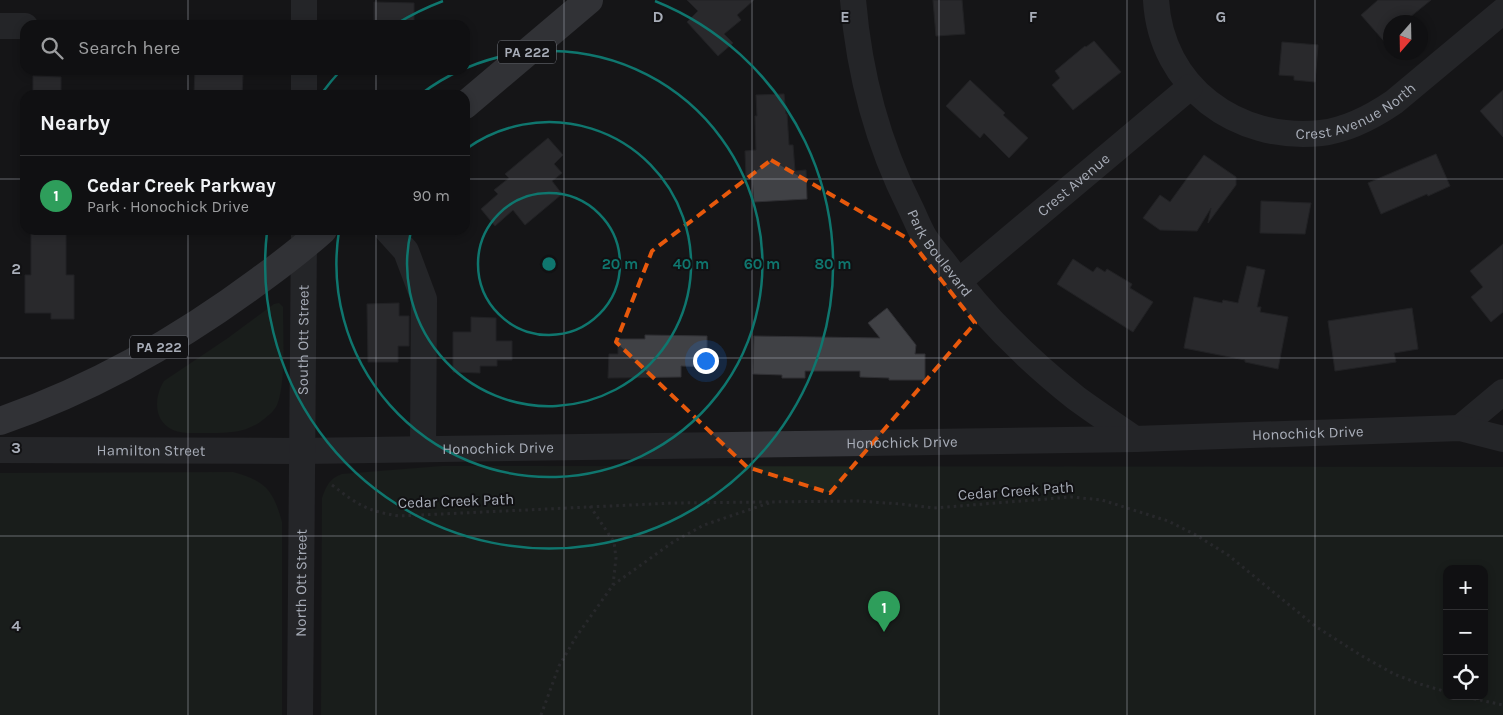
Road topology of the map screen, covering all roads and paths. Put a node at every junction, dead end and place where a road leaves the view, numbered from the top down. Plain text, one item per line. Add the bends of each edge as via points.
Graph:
1 (304, 0) edge
2 (589, 0) edge
3 (853, 0) edge
4 (1156, 0) edge
5 (1503, 11) edge
6 (304, 20) edge
7 (0, 26) edge
8 (20, 26) edge
9 (304, 75) edge
10 (1190, 87) junction
11 (304, 90) edge
12 (470, 101) edge
13 (392, 235) edge
14 (310, 236) edge
15 (958, 282) junction
16 (1503, 392) edge
17 (0, 421) edge
18 (1460, 428) junction
19 (1135, 439) junction
20 (1503, 439) edge
21 (423, 449) junction
22 (0, 450) edge
23 (301, 451) junction
24 (332, 485) dead end
25 (772, 502) junction
26 (590, 506) junction
27 (613, 585) junction
28 (1443, 691) edge
29 (1480, 700) edge
30 (1503, 705) edge
31 (300, 715) edge
32 (541, 715) edge

1 - 6 street
2 - 12 main road, PA 222
3 - 15 street, Park Boulevard via 867,92 884,148 898,185 925,238
4 - 10 street, Crest Avenue North via 1156,15 1163,40 1173,63
5 - 10 street, Crest Avenue North via 1383,110 1354,125 1323,133 1292,135 1261,129 1237,120
7 - 8 street
9 - 11 street
10 - 15 street, Crest Avenue
13 - 21 street via 406,251 424,299
14 - 17 main road, PA 222 via 226,305 137,360 30,411
14 - 23 street, South Ott Street
15 - 19 street, Park Boulevard via 1040,368
16 - 18 street
18 - 19 street, Honochick Drive
18 - 20 street, Honochick Drive
19 - 21 street, Honochick Drive
21 - 23 street, Honochick Drive
22 - 23 street, Hamilton Street
23 - 31 street, North Ott Street
24 - 26 path, Cedar Creek Path via 358,505 377,513 399,516
25 - 26 path, Cedar Creek Path
25 - 27 path, Cedar Creek Path via 704,525 673,542
25 - 28 path, Cedar Creek Path via 858,501 934,508 1071,497 1102,500 1196,535 1228,555 1316,626 1362,656 1394,674
26 - 27 path, Cedar Creek Path via 614,542
27 - 32 path, Cedar Creek Path via 559,666
29 - 30 path

